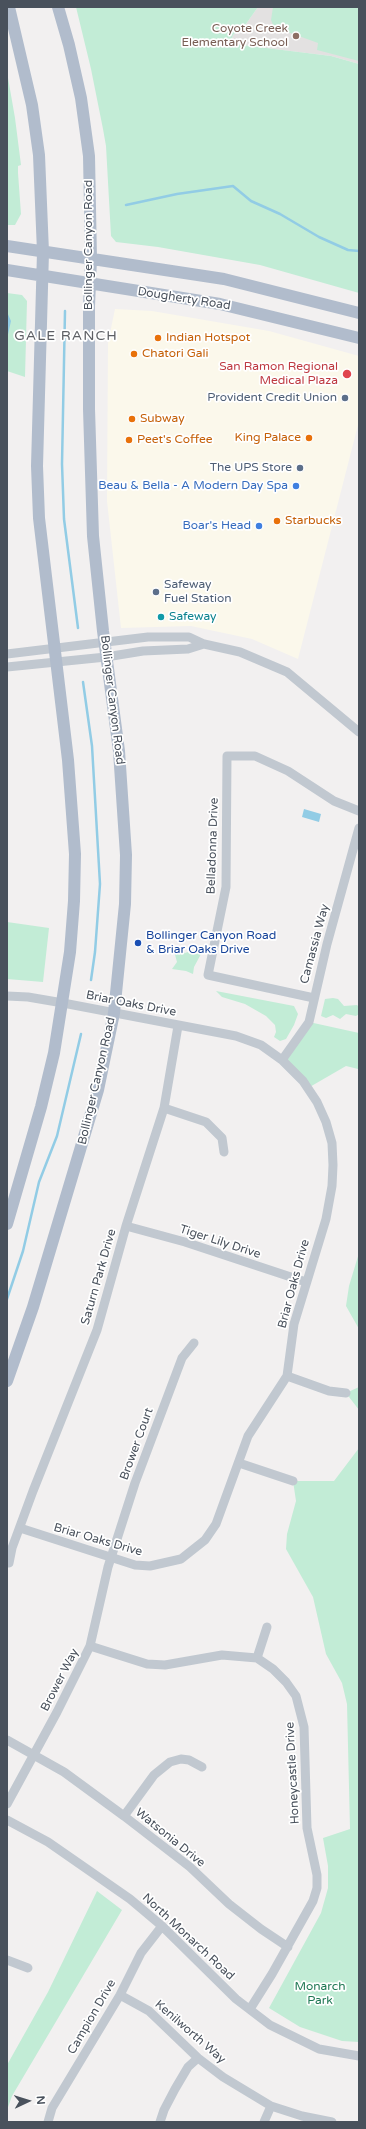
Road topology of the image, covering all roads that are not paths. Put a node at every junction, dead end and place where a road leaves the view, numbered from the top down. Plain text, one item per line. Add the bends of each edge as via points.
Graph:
1 (9, 7) edge
2 (58, 7) edge
3 (7, 246) edge
4 (43, 252) junction
5 (91, 259) junction
6 (7, 270) edge
7 (43, 277) junction
8 (90, 285) junction
9 (359, 313) edge
10 (359, 338) edge
11 (104, 643) junction
12 (204, 644) junction
13 (54, 648) junction
14 (7, 654) edge
15 (106, 657) junction
16 (55, 661) junction
17 (7, 667) edge
18 (359, 732) edge
19 (359, 811) edge
20 (359, 828) edge
21 (7, 996) edge
22 (314, 998) junction
23 (63, 1003) junction
24 (114, 1013) junction
25 (178, 1026) junction
26 (282, 1060) junction
27 (164, 1108) junction
28 (224, 1152) dead end
29 (7, 1224) edge
30 (126, 1226) junction
31 (306, 1282) junction
32 (194, 1342) dead end
33 (287, 1376) junction
34 (7, 1381) edge
35 (346, 1393) dead end
36 (239, 1463) junction
37 (293, 1481) dead end
38 (20, 1528) junction
39 (111, 1558) junction
40 (9, 1563) dead end
41 (268, 1627) dead end
42 (90, 1646) junction
43 (257, 1658) junction
44 (7, 1740) edge
45 (33, 1754) junction
46 (202, 1767) dead end
47 (7, 1804) edge
48 (124, 1816) junction
49 (7, 1820) edge
50 (162, 1926) junction
51 (288, 1947) junction
52 (7, 1960) edge
53 (28, 1968) dead end
54 (120, 1995) junction
55 (250, 2009) junction
56 (359, 2056) edge
57 (198, 2058) junction
58 (271, 2106) junction
59 (48, 2122) edge
60 (160, 2122) edge
61 (264, 2122) edge
62 (332, 2122) edge

1 - 4 main road via 21,53 39,155
2 - 5 main road, Bollinger Canyon Road via 81,98 89,156
3 - 4 main road, Dougherty Road
4 - 5 main road, Dougherty Road
4 - 7 main road
5 - 8 main road, Bollinger Canyon Road
5 - 9 main road, Dougherty Road via 224,279
6 - 7 main road, Dougherty Road
7 - 8 main road, Dougherty Road
7 - 13 main road via 38,518
8 - 10 main road, Dougherty Road via 220,304
8 - 11 main road, Bollinger Canyon Road via 91,489 94,552
11 - 12 street via 148,637 189,637
11 - 13 street
11 - 15 main road, Bollinger Canyon Road
12 - 15 street via 188,649 143,651
12 - 18 street via 240,652 287,672
13 - 14 street
13 - 16 main road
15 - 16 street
15 - 24 main road, Bollinger Canyon Road via 119,751 126,855 125,904
16 - 17 street
16 - 23 main road via 69,768 74,854 74,901
19 - 22 street, Belladonna Drive via 334,801 288,771 255,756 227,756 226,887 208,975
20 - 22 street, Camassia Way
21 - 23 street, Briar Oaks Drive
22 - 26 street, Camassia Way via 309,1022
23 - 24 street, Briar Oaks Drive
23 - 29 main road via 41,1107
24 - 25 street, Briar Oaks Drive
24 - 34 main road, Bollinger Canyon Road via 88,1128 33,1307
25 - 26 street, Briar Oaks Drive via 236,1036 262,1045
25 - 27 street, Saturn Park Drive
26 - 31 street, Briar Oaks Drive via 303,1081 317,1102 332,1143 332,1186 326,1219
27 - 28 street via 206,1122 222,1138
27 - 30 street, Saturn Park Drive
30 - 31 street, Tiger Lily Drive via 185,1242
30 - 38 street, Saturn Park Drive via 97,1330
31 - 33 street, Briar Oaks Drive via 294,1324
32 - 39 street, Brower Court via 182,1358 135,1483
33 - 35 street via 329,1391
33 - 36 street, Briar Oaks Drive via 248,1436
36 - 37 street
36 - 39 street, Briar Oaks Drive via 216,1524 193,1552 181,1559 150,1566 135,1565
38 - 39 street, Briar Oaks Drive
38 - 40 street, Saturn Park Drive
39 - 42 street, Brower Way
41 - 43 street
42 - 43 street, Honeycastle Drive via 147,1664 165,1664 222,1655
42 - 45 street, Brower Way
43 - 51 street, Honeycastle Drive via 273,1669 296,1696 304,1727 307,1828 317,1874 317,1888 313,1901
44 - 45 street, Watsonia Drive
45 - 47 street, Brower Way
45 - 48 street, Watsonia Drive via 64,1772
46 - 48 street via 189,1760 170,1762 154,1775
48 - 51 street, Watsonia Drive via 190,1866 229,1904
49 - 50 street, North Monarch Road via 48,1842 98,1876
50 - 54 street, Campion Drive via 141,1953
50 - 55 street, North Monarch Road via 236,1999
51 - 55 street, Honeycastle Drive
52 - 53 street
54 - 57 street, Kenilworth Way via 149,2011
54 - 59 street, Campion Drive via 52,2108
55 - 56 street, North Monarch Road via 270,2025 319,2050
57 - 58 street, Kenilworth Way via 223,2077
57 - 60 street via 188,2067
58 - 61 street
58 - 62 street, Kenilworth Way

